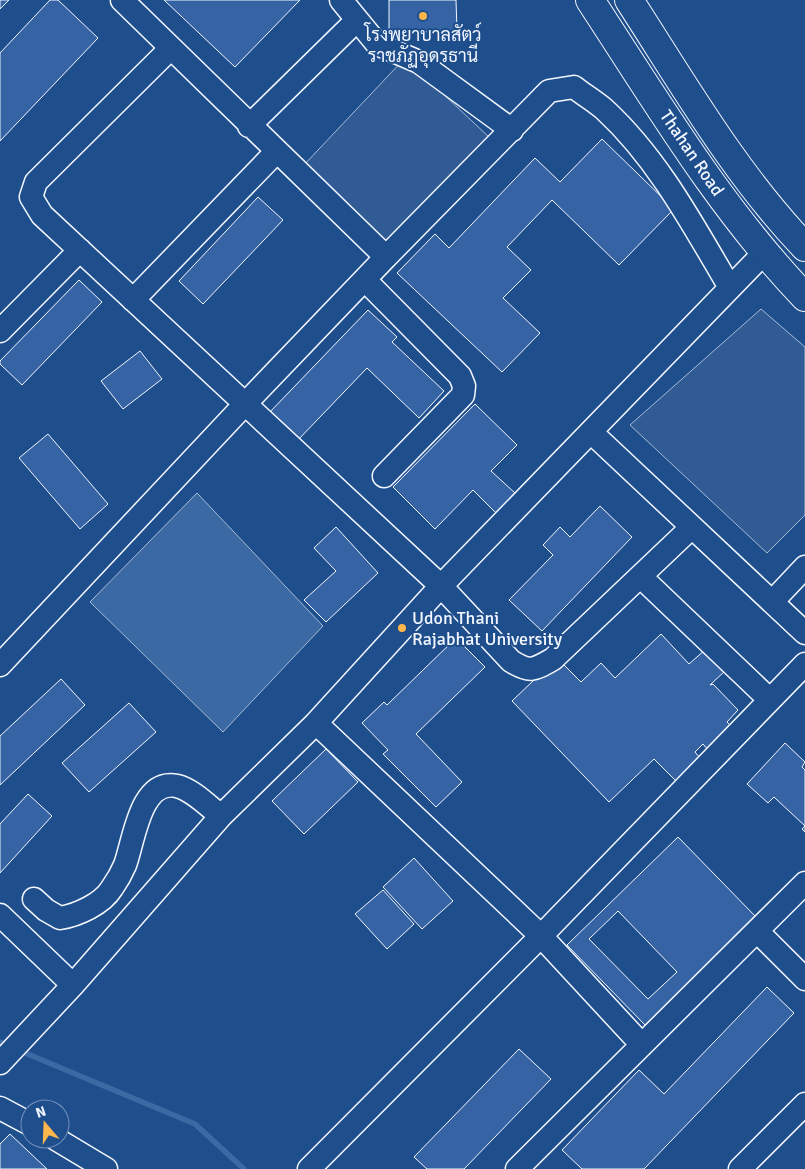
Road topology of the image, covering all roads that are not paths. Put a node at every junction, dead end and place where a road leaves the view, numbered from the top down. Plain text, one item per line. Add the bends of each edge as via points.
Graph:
1 (122, 0) edge
2 (341, 0) edge
3 (590, 0) edge
4 (629, 0) edge
5 (357, 20) junction
6 (171, 48) junction
7 (250, 126) junction
8 (512, 130) junction
9 (277, 151) junction
10 (805, 247) edge
11 (80, 250) junction
12 (764, 253) junction
13 (386, 257) junction
14 (365, 280) junction
15 (729, 286) junction
16 (805, 297) edge
17 (133, 300) junction
18 (0, 331) edge
19 (245, 404) junction
20 (592, 433) junction
21 (384, 476) dead end
22 (692, 528) junction
23 (805, 566) edge
24 (641, 577) junction
25 (441, 586) junction
26 (772, 602) junction
27 (805, 634) edge
28 (3, 656) edge
29 (805, 664) edge
30 (770, 700) junction
31 (316, 723) junction
32 (221, 816) junction
33 (805, 883) edge
34 (34, 899) dead end
35 (0, 915) edge
36 (757, 931) junction
37 (541, 936) junction
38 (805, 979) edge
39 (72, 985) junction
40 (642, 1045) junction
41 (0, 1063) edge
42 (805, 1104) edge
43 (0, 1108) edge
44 (20, 1119) edge
45 (70, 1147) edge
46 (106, 1169) edge
47 (309, 1169) edge
48 (517, 1169) edge
49 (740, 1169) edge

1 - 6 lane
2 - 5 lane
3 - 12 main road, Thahan Road via 695,160
4 - 10 main road, Thahan Road via 723,145 756,191
5 - 7 lane
5 - 8 lane via 377,44 419,62
6 - 7 lane
6 - 11 lane via 36,182 31,197 42,214
7 - 9 lane
8 - 13 lane
8 - 15 lane via 550,91 574,87 604,110 641,150 686,213
9 - 13 lane
9 - 17 lane
11 - 17 lane
11 - 18 lane
12 - 15 lane
12 - 16 main road, Thahan Road
13 - 14 lane
14 - 19 lane
14 - 21 lane via 460,376 464,386 463,395
15 - 20 lane
17 - 19 lane
19 - 25 lane
19 - 28 lane
20 - 22 lane
20 - 25 lane
22 - 24 lane
22 - 26 lane
23 - 26 lane
24 - 25 lane via 553,658 536,669 524,669 511,661
24 - 30 lane
25 - 31 lane
26 - 27 lane
29 - 30 lane
30 - 37 lane
31 - 32 lane
31 - 37 lane
32 - 34 lane via 187,789 163,786 151,795 142,809 125,866 111,890 92,906 60,918
32 - 39 lane
33 - 36 lane
35 - 39 lane
36 - 38 lane
36 - 40 lane
37 - 40 lane
37 - 47 lane
39 - 41 lane
40 - 48 lane
42 - 49 lane
43 - 44 lane
45 - 46 lane

